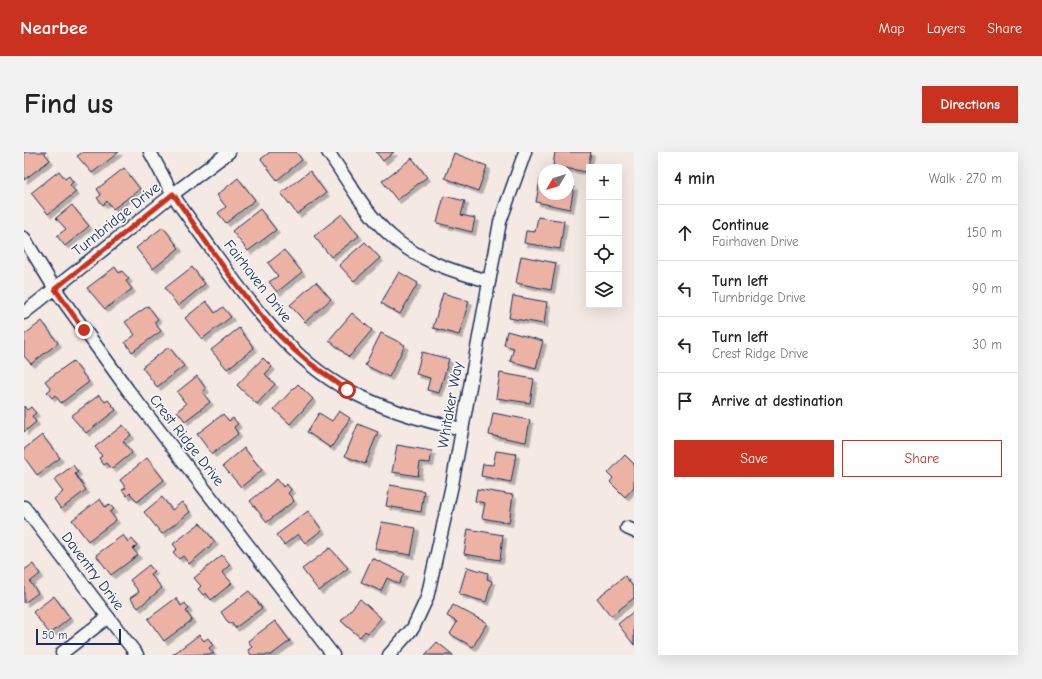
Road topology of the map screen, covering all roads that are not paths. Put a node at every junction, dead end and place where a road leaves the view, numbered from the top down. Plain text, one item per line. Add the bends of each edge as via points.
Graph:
1 (150, 152) edge
2 (229, 152) edge
3 (328, 152) edge
4 (525, 152) edge
5 (173, 194) junction
6 (24, 238) edge
7 (489, 281) junction
8 (55, 289) junction
9 (24, 313) edge
10 (462, 429) junction
11 (24, 507) edge
12 (108, 617) junction
13 (62, 653) dead end
14 (137, 655) edge
15 (333, 655) edge
16 (389, 655) edge

1 - 5 street, Fairhaven Drive
2 - 5 street, Turnbridge Drive
3 - 7 street via 390,236 435,264
4 - 7 street, Whitaker Way via 500,222
5 - 8 street, Turnbridge Drive
5 - 10 street, Fairhaven Drive via 244,295 307,361 347,390 395,411
6 - 8 street, Crest Ridge Drive
7 - 10 street, Whitaker Way
8 - 9 street, Turnbridge Drive
8 - 15 street, Crest Ridge Drive via 128,390
10 - 16 street, Whitaker Way via 427,598 413,628
11 - 12 street, Daventry Drive
12 - 13 street
12 - 14 street, Daventry Drive

